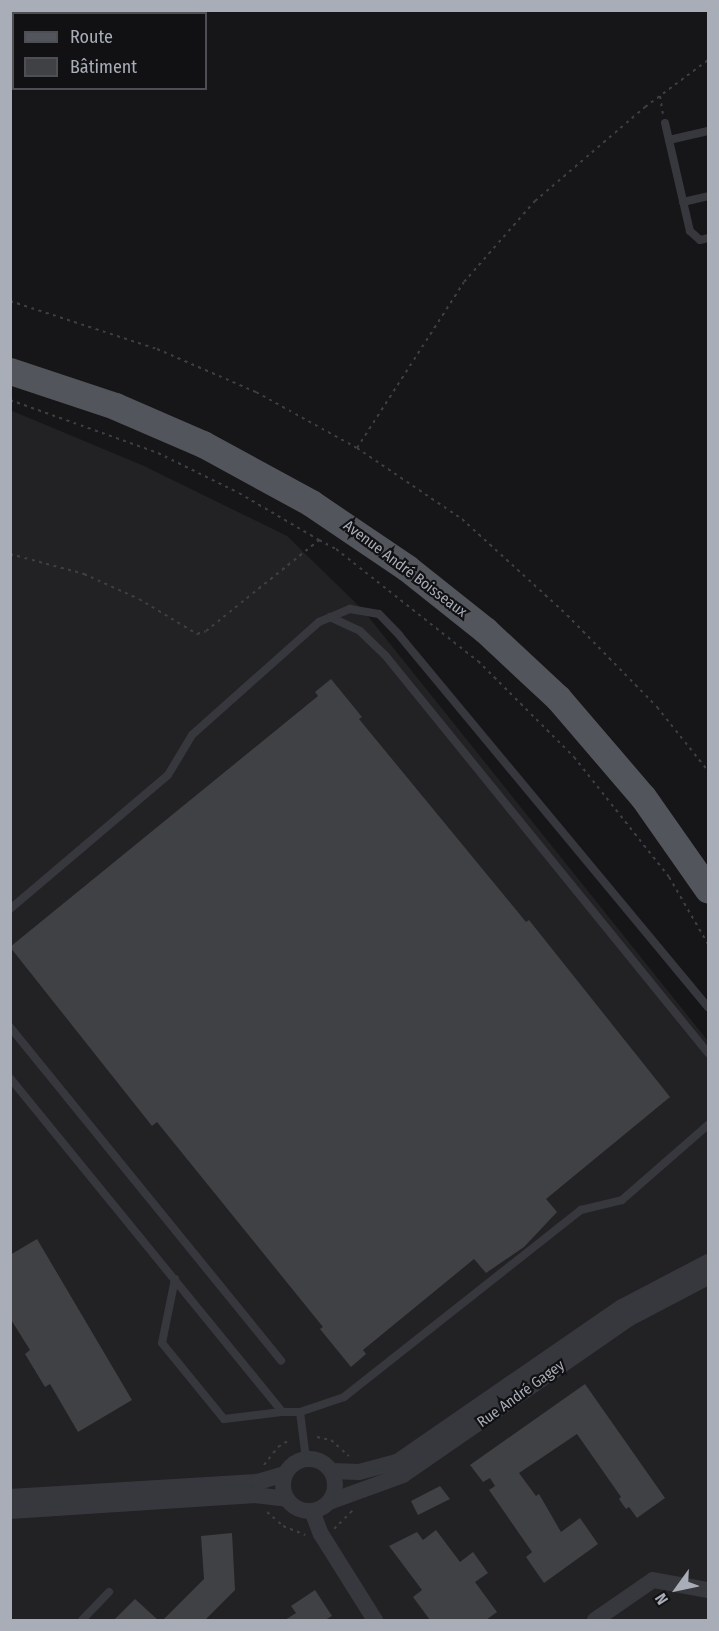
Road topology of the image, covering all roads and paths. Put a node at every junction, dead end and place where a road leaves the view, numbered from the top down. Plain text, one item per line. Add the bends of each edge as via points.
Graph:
1 (708, 60) edge
2 (660, 96) junction
3 (664, 123) joint
4 (708, 131) edge
5 (669, 140) junction
6 (708, 196) edge
7 (683, 202) junction
8 (708, 238) edge
9 (10, 301) edge
10 (10, 362) edge
11 (10, 371) edge
12 (10, 400) edge
13 (357, 448) junction
14 (319, 540) dead end
15 (330, 618) junction
16 (708, 771) edge
17 (708, 867) edge
18 (708, 890) edge
19 (10, 909) edge
20 (708, 1007) edge
21 (10, 1028) edge
22 (708, 1053) edge
23 (10, 1078) edge
24 (708, 1125) edge
25 (708, 1262) edge
26 (708, 1277) edge
27 (175, 1279) junction
28 (281, 1361) dead end
29 (282, 1412) junction
30 (300, 1412) junction
31 (317, 1437) dead end
32 (289, 1440) dead end
33 (306, 1459) junction
34 (355, 1460) dead end
35 (261, 1469) dead end
36 (332, 1471) junction
37 (285, 1474) junction
38 (10, 1497) edge
39 (287, 1499) junction
40 (329, 1503) junction
41 (354, 1505) dead end
42 (261, 1507) dead end
43 (10, 1511) edge
44 (312, 1511) junction
45 (329, 1531) dead end
46 (312, 1536) dead end
47 (708, 1590) edge
48 (109, 1592) dead end
49 (82, 1620) edge
50 (375, 1620) edge
51 (595, 1620) edge

1 - 2 path
2 - 3 path
2 - 13 path via 535,201 464,282
3 - 5 lane
4 - 5 lane
5 - 7 lane
6 - 7 lane
7 - 8 lane via 694,237
9 - 13 path via 157,349 256,392
10 - 17 main road, Avenue André Boisseaux via 167,417 281,472 383,535 467,599 542,668 607,735
11 - 18 main road, Avenue André Boisseaux via 115,406 203,444 311,502 407,568 485,630 558,698 642,797
12 - 14 path via 158,453
13 - 16 path via 462,519 567,615 657,707
15 - 19 lane via 319,622 192,735 168,775
15 - 20 lane via 350,609 379,614
15 - 22 lane via 360,631 385,655
21 - 28 lane
23 - 27 lane
24 - 30 lane via 622,1200 582,1210 344,1397
25 - 36 street, Rue André Gagey via 622,1307 397,1462 358,1472
26 - 40 street, Rue André Gagey via 628,1319 403,1475
27 - 29 lane
27 - 29 lane via 162,1343 224,1419
29 - 30 lane
30 - 33 lane
31 - 34 path via 331,1440
32 - 35 path via 278,1447
33 - 36 street via 321,1461
33 - 37 street via 293,1464
36 - 40 street via 336,1487
37 - 38 street via 258,1482
37 - 39 street via 283,1487
39 - 43 street via 255,1496
39 - 44 street via 298,1509
40 - 44 street
41 - 45 path via 349,1517
42 - 46 path via 283,1526
44 - 50 street via 321,1534
47 - 51 street via 653,1580
48 - 49 lane

